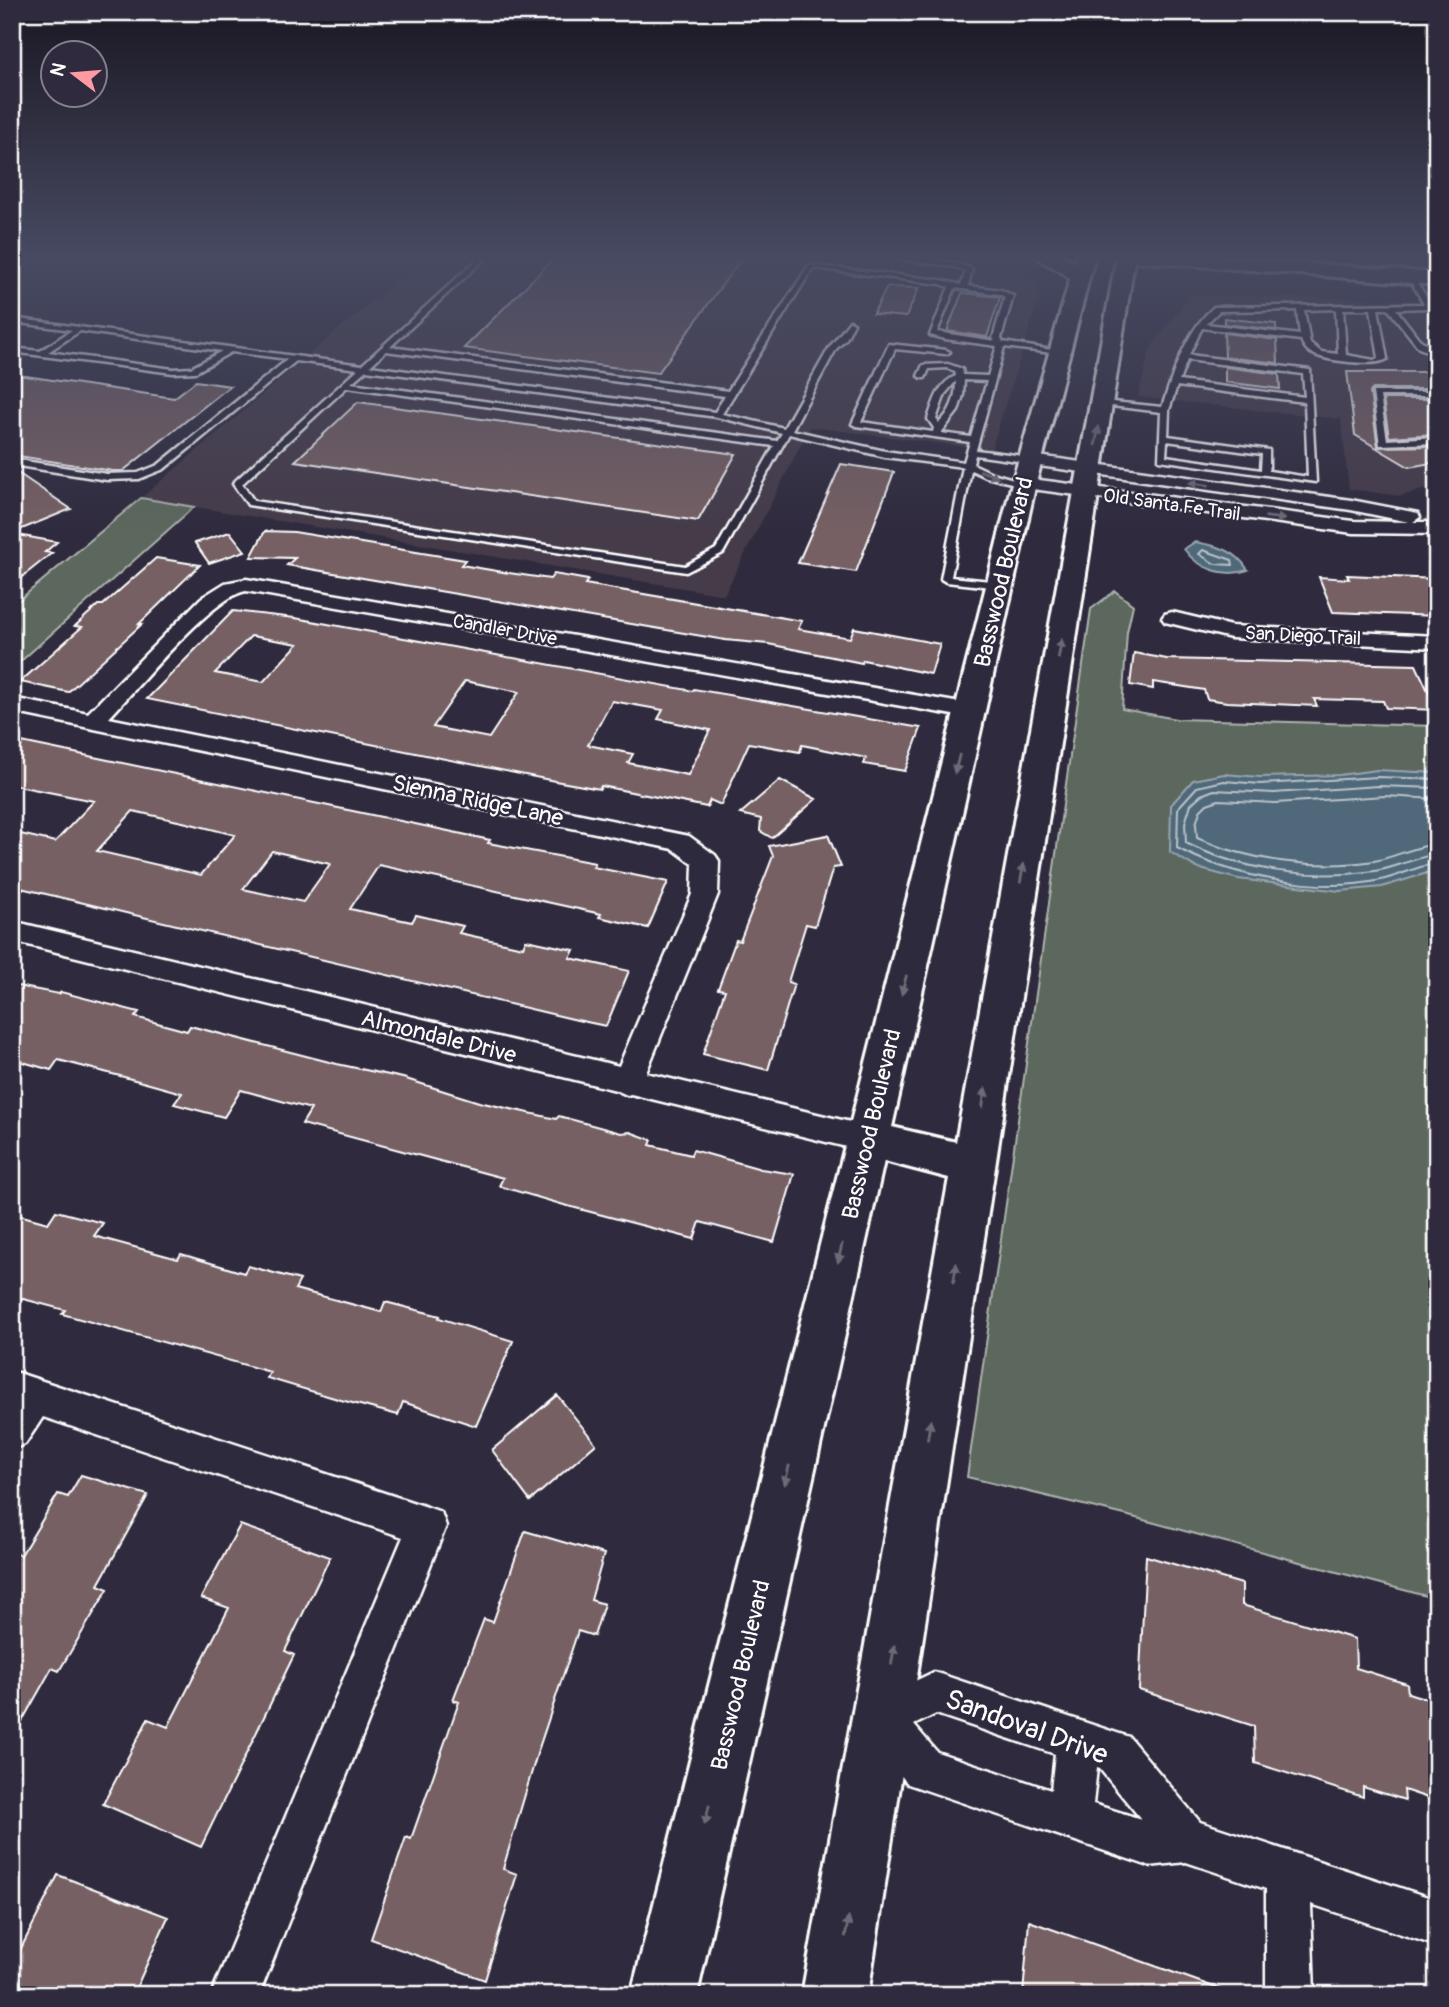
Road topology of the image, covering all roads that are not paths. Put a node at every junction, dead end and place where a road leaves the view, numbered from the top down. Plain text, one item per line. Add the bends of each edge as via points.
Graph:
1 (49, 349) edge
2 (230, 349) joint
3 (385, 349) joint
4 (759, 349) edge
5 (833, 349) edge
6 (890, 349) edge
7 (915, 349) edge
8 (997, 349) edge
9 (1045, 349) edge
10 (1061, 349) edge
11 (1111, 349) edge
12 (1189, 349) edge
13 (1310, 349) edge
14 (1341, 349) edge
15 (1381, 349) edge
16 (12, 350) edge
17 (946, 352) dead end
18 (1060, 352) junction
19 (1315, 353) junction
20 (41, 354) junction
21 (1342, 357) junction
22 (294, 358) junction
23 (1185, 358) junction
24 (1307, 364) junction
25 (365, 367) junction
26 (922, 376) dead end
27 (960, 376) junction
28 (992, 379) junction
29 (1174, 383) junction
30 (346, 385) junction
31 (730, 394) junction
32 (1437, 394) edge
33 (1309, 400) junction
34 (1103, 403) junction
35 (1166, 410) junction
36 (717, 415) junction
37 (788, 431) junction
38 (937, 431) junction
39 (1165, 438) junction
40 (975, 440) junction
41 (1437, 440) edge
42 (780, 444) junction
43 (971, 452) junction
44 (12, 462) edge
45 (968, 465) junction
46 (1028, 471) junction
47 (1265, 473) junction
48 (1313, 480) junction
49 (1088, 481) junction
50 (1317, 500) junction
51 (1391, 520) junction
52 (1321, 524) junction
53 (1437, 527) edge
54 (1000, 584) junction
55 (1172, 618) dead end
56 (1437, 642) edge
57 (12, 705) edge
58 (970, 711) junction
59 (92, 722) junction
60 (12, 931) edge
61 (627, 1083) junction
62 (867, 1139) junction
63 (973, 1165) junction
64 (23, 1393) edge
65 (12, 1431) edge
66 (882, 1719) junction
67 (1078, 1740) junction
68 (1070, 1819) junction
69 (1186, 1840) junction
70 (1288, 1872) junction
71 (1437, 1923) edge
72 (235, 1995) edge
73 (664, 1995) edge
74 (835, 1995) edge
75 (1290, 1995) edge

1 - 20 lane
2 - 20 lane via 193,370 173,372
2 - 22 lane
3 - 25 lane
3 - 31 lane
4 - 31 lane
5 - 37 lane
6 - 38 lane via 856,424
7 - 17 lane
8 - 28 lane
9 - 18 lane
10 - 18 main road, Basswood Boulevard
11 - 34 main road
12 - 23 lane
13 - 19 lane
14 - 21 lane
15 - 21 lane via 1383,359 1374,362
16 - 20 lane
18 - 46 main road, Basswood Boulevard
19 - 21 lane
19 - 24 lane
22 - 25 lane
22 - 44 lane via 161,467 139,476 107,477
23 - 24 lane
23 - 29 lane
24 - 33 lane
25 - 30 lane
25 - 36 lane
26 - 27 lane via 926,367 935,365 948,366
27 - 28 lane
27 - 38 lane via 961,387 949,421
27 - 38 lane via 944,386 932,419
28 - 40 lane
29 - 33 lane
29 - 35 lane
30 - 42 lane
30 - 42 lane via 237,484 251,503 686,569 720,551
31 - 36 lane
32 - 41 lane via 1376,394 1383,443
33 - 48 lane
34 - 35 lane
49 -> 34 main road
35 - 39 lane
36 - 37 lane
37 - 42 lane
37 - 45 lane via 885,454
38 - 40 lane
39 - 47 lane via 1266,452
39 - 47 lane via 1162,457
40 - 43 lane
43 - 45 lane
43 - 46 lane
45 -> 46 lane via 989,475
45 - 54 lane via 946,579
46 - 49 street, Old Santa Fe Trail
46 - 54 main road, Basswood Boulevard
47 - 48 lane
48 - 50 lane
50 -> 49 street, Old Santa Fe Trail
49 -> 52 street, Old Santa Fe Trail
63 -> 49 main road
50 - 51 street, Old Santa Fe Trail
50 - 52 street
51 - 52 street, Old Santa Fe Trail
51 - 53 street, Old Santa Fe Trail
54 - 58 main road, Basswood Boulevard
55 - 56 street, San Diego Trail via 1231,632
57 - 59 street, Sienna Ridge Lane
58 - 59 street, Candler Drive via 246,585 232,587 208,602
58 -> 62 main road, Basswood Boulevard
59 - 61 street, Sienna Ridge Lane via 680,842 706,861 705,894
60 - 61 street, Almondale Drive
61 - 62 street, Almondale Drive
62 - 63 main road
62 -> 73 main road, Basswood Boulevard
66 -> 63 main road
64 - 65 street
64 - 72 street via 428,1526
66 - 67 street, Sandoval Drive via 934,1693
66 - 68 street via 923,1769
74 -> 66 main road
67 - 68 street
67 - 69 street, Sandoval Drive via 1114,1752
68 - 69 street via 1149,1844
69 - 70 street
70 - 71 street
70 - 75 street

